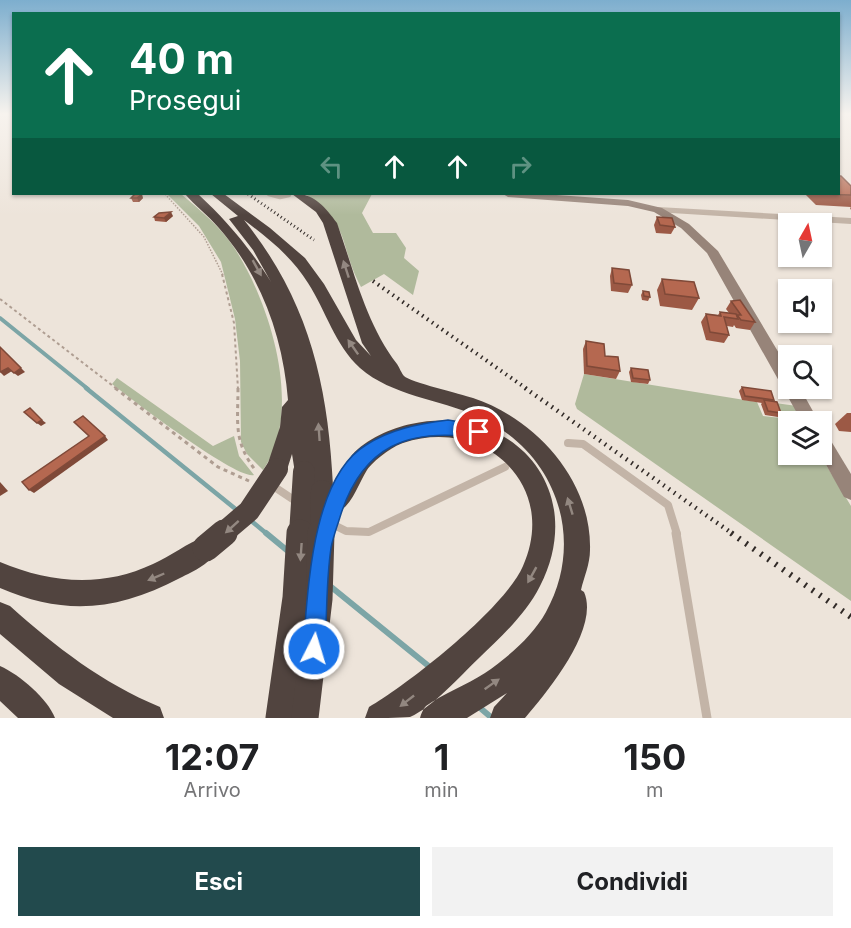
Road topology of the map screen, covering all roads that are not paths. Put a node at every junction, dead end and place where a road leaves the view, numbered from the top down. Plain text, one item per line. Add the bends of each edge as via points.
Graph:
1 (192, 195) edge
2 (207, 195) edge
3 (218, 195) edge
4 (273, 195) edge
5 (289, 195) edge
6 (295, 195) edge
7 (521, 195) edge
8 (658, 210) junction
9 (851, 222) edge
10 (778, 365) edge
11 (294, 369) junction
12 (419, 388) junction
13 (568, 443) dead end
14 (832, 458) edge
15 (505, 467) dead end
16 (270, 474) junction
17 (320, 488) junction
18 (851, 491) edge
19 (0, 575) edge
20 (0, 616) edge
21 (537, 664) junction
22 (0, 681) edge
23 (444, 714) edge
24 (40, 718) edge
25 (149, 718) edge
26 (279, 718) edge
27 (305, 718) edge
28 (380, 718) edge
29 (505, 718) edge
30 (707, 718) edge

1 -> 11 highway via 225,223 250,256 278,313
17 -> 2 highway via 312,375 293,308 257,244 236,219
12 -> 3 highway via 381,373 360,357 298,260
4 - 5 lane
12 -> 6 highway via 396,376 371,344 330,223 320,209
7 - 8 street via 628,203
8 - 9 street
8 - 10 street via 692,232 712,251
11 - 16 highway via 291,427
11 - 17 highway via 302,422
21 -> 12 highway via 560,649 577,586 573,511 565,491 555,472 515,428 490,412
13 - 30 lane via 583,444 668,505 674,518
14 - 18 street
15 - 16 lane via 369,532 334,527
16 -> 19 highway, bridge via 249,510 206,548 158,578 93,594 51,593
17 -> 26 highway, bridge via 297,598
17 - 27 highway, bridge via 322,547
17 -> 28 highway via 346,478 370,451 410,432 431,427 465,428 479,432 522,461 540,495 546,532 536,570 514,602 432,681
20 - 25 highway via 97,694
23 -> 21 highway via 507,674
21 - 29 highway
22 - 24 highway

